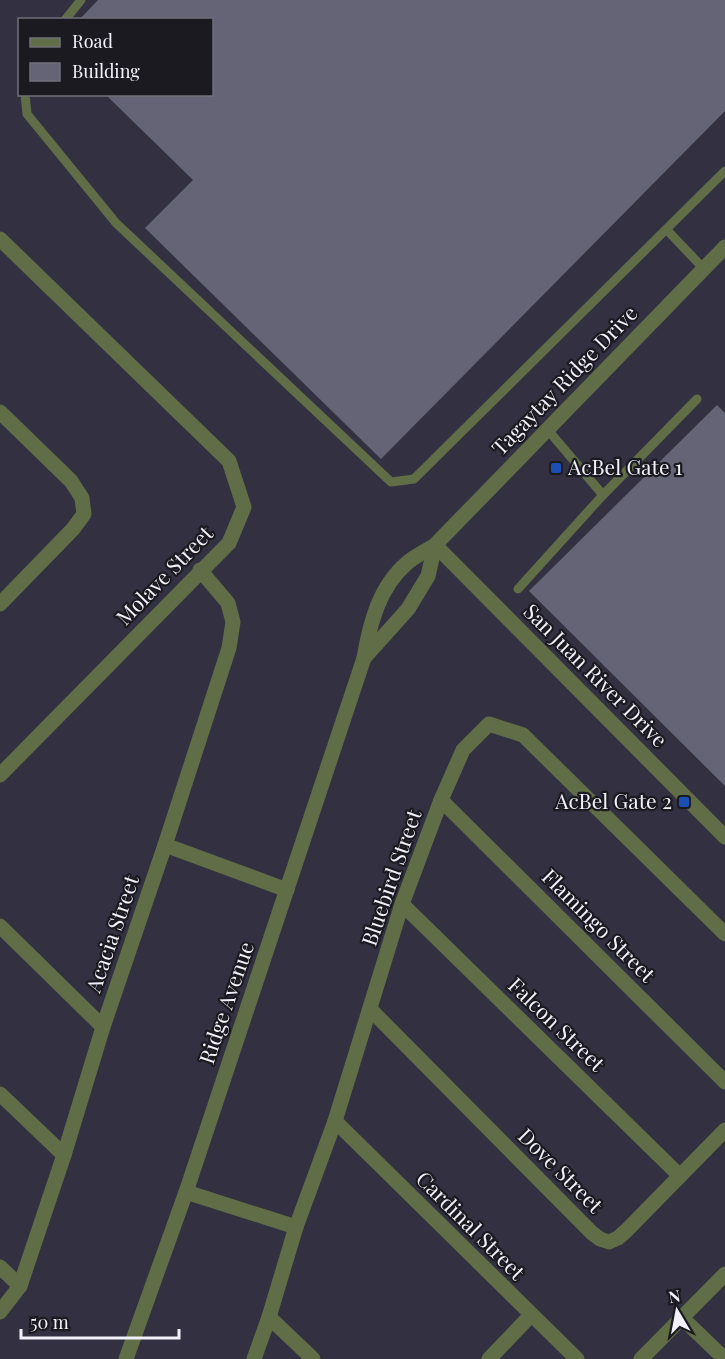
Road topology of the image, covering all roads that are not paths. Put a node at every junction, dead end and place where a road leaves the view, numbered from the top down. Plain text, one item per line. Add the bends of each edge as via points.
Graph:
1 (81, 0) edge
2 (67, 18) edge
3 (25, 96) edge
4 (725, 171) edge
5 (668, 230) junction
6 (0, 239) edge
7 (725, 247) edge
8 (704, 268) junction
9 (697, 399) dead end
10 (0, 412) edge
11 (547, 429) junction
12 (603, 495) junction
13 (435, 545) junction
14 (200, 570) junction
15 (518, 589) dead end
16 (0, 604) edge
17 (364, 658) junction
18 (0, 775) edge
19 (441, 800) junction
20 (725, 837) edge
21 (165, 845) junction
22 (287, 890) junction
23 (402, 904) junction
24 (0, 926) edge
25 (725, 934) edge
26 (371, 1010) junction
27 (104, 1027) junction
28 (725, 1082) edge
29 (0, 1094) edge
30 (335, 1121) junction
31 (725, 1130) edge
32 (64, 1155) junction
33 (680, 1176) junction
34 (186, 1192) junction
35 (296, 1227) junction
36 (0, 1267) edge
37 (725, 1274) edge
38 (20, 1286) junction
39 (0, 1312) edge
40 (531, 1315) junction
41 (269, 1317) junction
42 (681, 1317) junction
43 (126, 1359) edge
44 (254, 1359) edge
45 (313, 1359) edge
46 (489, 1359) edge
47 (577, 1359) edge
48 (641, 1359) edge
49 (725, 1359) edge

1 - 2 lane
3 - 5 lane via 27,114 116,223 392,482 414,479
4 - 5 lane
5 - 8 lane
6 - 14 street, Molave Street via 229,461 244,507 229,543
7 - 8 street, Tagaytay Ridge Drive
8 - 11 street, Tagaytay Ridge Drive
9 - 12 lane
10 - 16 street via 71,481 82,498 84,514
11 - 12 lane
11 - 13 street, Tagaytay Ridge Drive
12 - 15 lane
13 - 17 street via 428,576 408,609
13 - 17 street, Tagaytay Ridge Drive via 407,563 382,594 369,629
13 - 20 street, San Juan River Drive
14 - 18 street, Molave Street
14 - 21 street, Acacia Street via 228,603 233,622 229,648
17 - 22 street, Ridge Avenue
19 - 23 street, Bluebird Street
19 - 25 street, Bluebird Street via 462,750 489,724 523,735
19 - 28 street, Flamingo Street
21 - 22 street
21 - 27 street, Acacia Street
22 - 34 street, Ridge Avenue
23 - 26 street, Bluebird Street
23 - 33 street, Falcon Street
24 - 27 street
26 - 30 street, Bluebird Street
26 - 33 street, Dove Street via 600,1239 609,1242 618,1238
27 - 32 street, Acacia Street
29 - 32 street
30 - 35 street, Bluebird Street
30 - 40 street, Cardinal Street
31 - 33 street, Dove Street
32 - 38 street, Acacia Street
34 - 35 street
34 - 43 street, Ridge Avenue
35 - 41 street, Bluebird Street
36 - 38 street
37 - 42 street
38 - 39 street, Acacia Street
40 - 46 street
40 - 47 street, Cardinal Street
41 - 44 street, Bluebird Street
41 - 45 street
42 - 48 street
42 - 49 street

